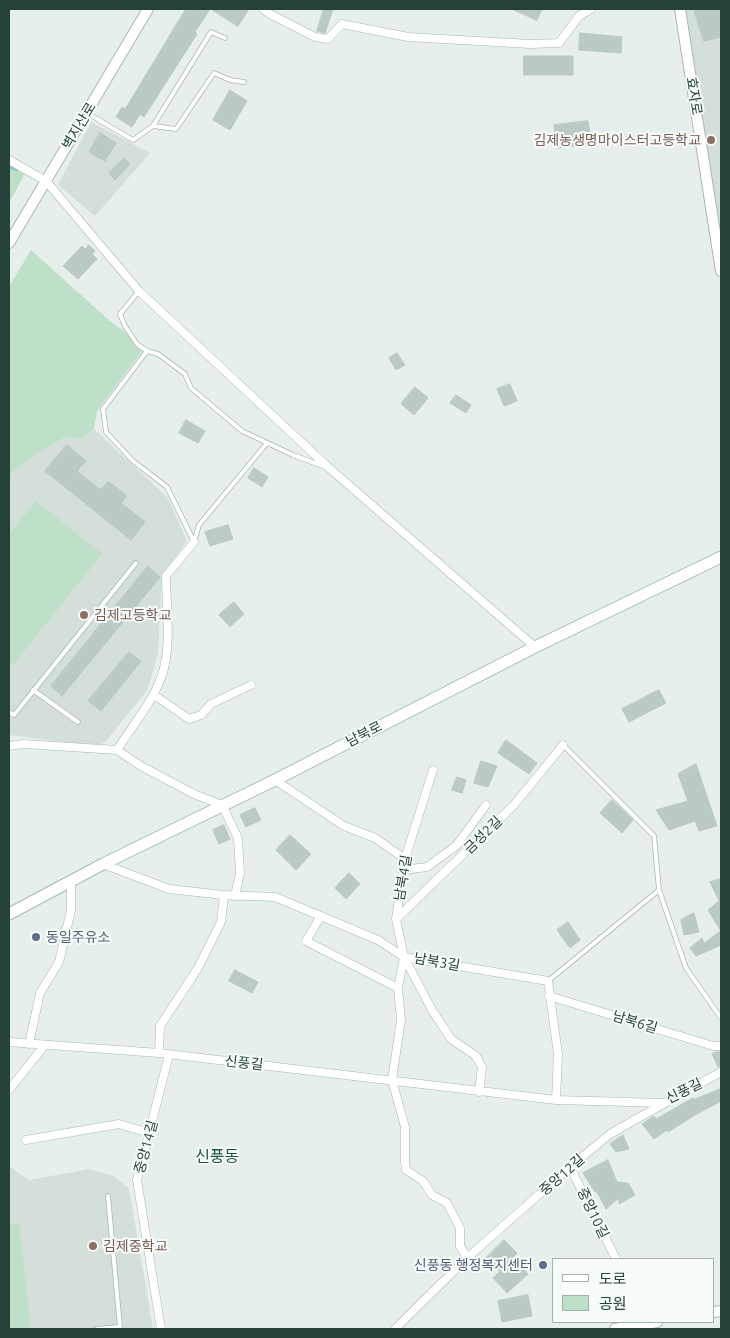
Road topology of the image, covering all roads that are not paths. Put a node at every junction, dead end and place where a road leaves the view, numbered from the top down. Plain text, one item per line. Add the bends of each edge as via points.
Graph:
1 (148, 9) edge
2 (263, 9) edge
3 (590, 9) edge
4 (680, 9) edge
5 (225, 38) dead end
6 (244, 82) dead end
7 (87, 113) junction
8 (153, 126) junction
9 (9, 160) edge
10 (46, 181) junction
11 (9, 243) edge
12 (721, 272) edge
13 (139, 291) junction
14 (147, 351) junction
15 (267, 443) junction
16 (328, 467) junction
17 (194, 542) junction
18 (721, 558) edge
19 (136, 562) dead end
20 (535, 647) junction
21 (251, 685) dead end
22 (33, 690) junction
23 (154, 695) junction
24 (9, 712) edge
25 (78, 722) dead end
26 (562, 745) joint
27 (9, 746) edge
28 (116, 750) junction
29 (433, 770) dead end
30 (275, 780) junction
31 (222, 805) junction
32 (486, 805) dead end
33 (405, 859) junction
34 (103, 864) junction
35 (404, 870) junction
36 (72, 881) junction
37 (658, 890) junction
38 (224, 895) junction
39 (235, 896) junction
40 (9, 914) edge
41 (321, 916) junction
42 (396, 919) junction
43 (404, 957) junction
44 (548, 982) junction
45 (398, 988) junction
46 (549, 996) junction
47 (721, 1018) edge
48 (9, 1042) edge
49 (29, 1044) junction
50 (44, 1046) junction
51 (721, 1046) edge
52 (159, 1053) junction
53 (169, 1055) junction
54 (721, 1072) edge
55 (392, 1080) junction
56 (9, 1090) edge
57 (479, 1092) junction
58 (556, 1100) junction
59 (665, 1103) junction
60 (149, 1133) junction
61 (26, 1140) dead end
62 (570, 1167) junction
63 (108, 1196) dead end
64 (467, 1258) junction
65 (616, 1258) edge
66 (650, 1324) edge
67 (98, 1329) edge
68 (161, 1329) edge
69 (395, 1329) edge
70 (615, 1329) edge

1 - 7 street, 벽지산로
2 - 3 street via 315,38 328,39 342,24 408,37 530,44 559,43 579,16
4 - 12 street, 효자로
5 - 8 lane via 212,32
6 - 8 lane via 214,73 176,129
7 - 8 lane via 133,140
7 - 10 street, 벽지산로
9 - 10 street
10 - 11 street, 벽지산로
10 - 13 street
13 - 14 lane via 120,314 137,344
13 - 16 street
14 - 15 lane via 158,354 185,374 191,388 242,432
14 - 17 lane via 103,409 106,432 133,461 167,486
15 - 16 lane
15 - 17 lane via 199,525
16 - 20 street
17 - 23 street via 166,576 167,652 163,675
18 - 20 main road, 남북로
19 - 22 lane
20 - 30 main road, 남북로
21 - 23 street via 211,704 201,715 189,719
22 - 24 lane via 14,715
22 - 25 lane
23 - 28 street
26 - 37 lane via 654,836
26 - 42 street, 금성2길 via 514,805
27 - 28 street via 23,744
28 - 31 street via 194,794
29 - 33 street, 남북4길
30 - 31 main road, 남북로
30 - 33 street via 344,826 375,838
31 - 34 main road, 남북로
31 - 39 street via 238,838 240,873
32 - 35 street via 456,846 427,867
33 - 35 street, 남북4길
34 - 36 main road, 남북로
34 - 38 street, 남북3길 via 169,889
35 - 42 street, 남북4길
36 - 40 main road, 남북로
36 - 49 street via 71,910 59,962 40,993
37 - 44 lane
37 - 47 lane via 686,968
38 - 39 street, 남북3길
38 - 52 street via 221,922 198,968 160,1026
39 - 41 street, 남북3길 via 275,897
41 - 43 street, 남북3길 via 378,940
41 - 45 street via 306,941
42 - 43 street, 남북4길
43 - 44 street, 남북3길
43 - 45 street, 남북4길
43 - 57 street via 451,1038 476,1056 482,1068
44 - 46 street
45 - 55 street, 남북4길 via 401,1020
46 - 51 street, 남북6길
46 - 58 street via 558,1054
48 - 49 street, 신풍길
49 - 50 street, 신풍길
50 - 52 street, 신풍길
50 - 56 street
52 - 53 street, 신풍길
53 - 55 street, 신풍길
53 - 60 street, 중앙14길
54 - 59 street, 신풍길
55 - 57 street, 신풍길
55 - 64 street via 405,1127 406,1170 424,1181 432,1195 447,1203 460,1228 460,1246
57 - 58 street, 신풍길
58 - 59 street, 신풍길
59 - 62 street, 중앙12길 via 610,1134
60 - 61 street via 119,1124
60 - 68 street, 중앙14길 via 137,1180
62 - 64 street, 중앙12길
62 - 65 street, 중앙10길
63 - 67 lane via 120,1327
64 - 69 street, 중앙12길
66 - 70 street

